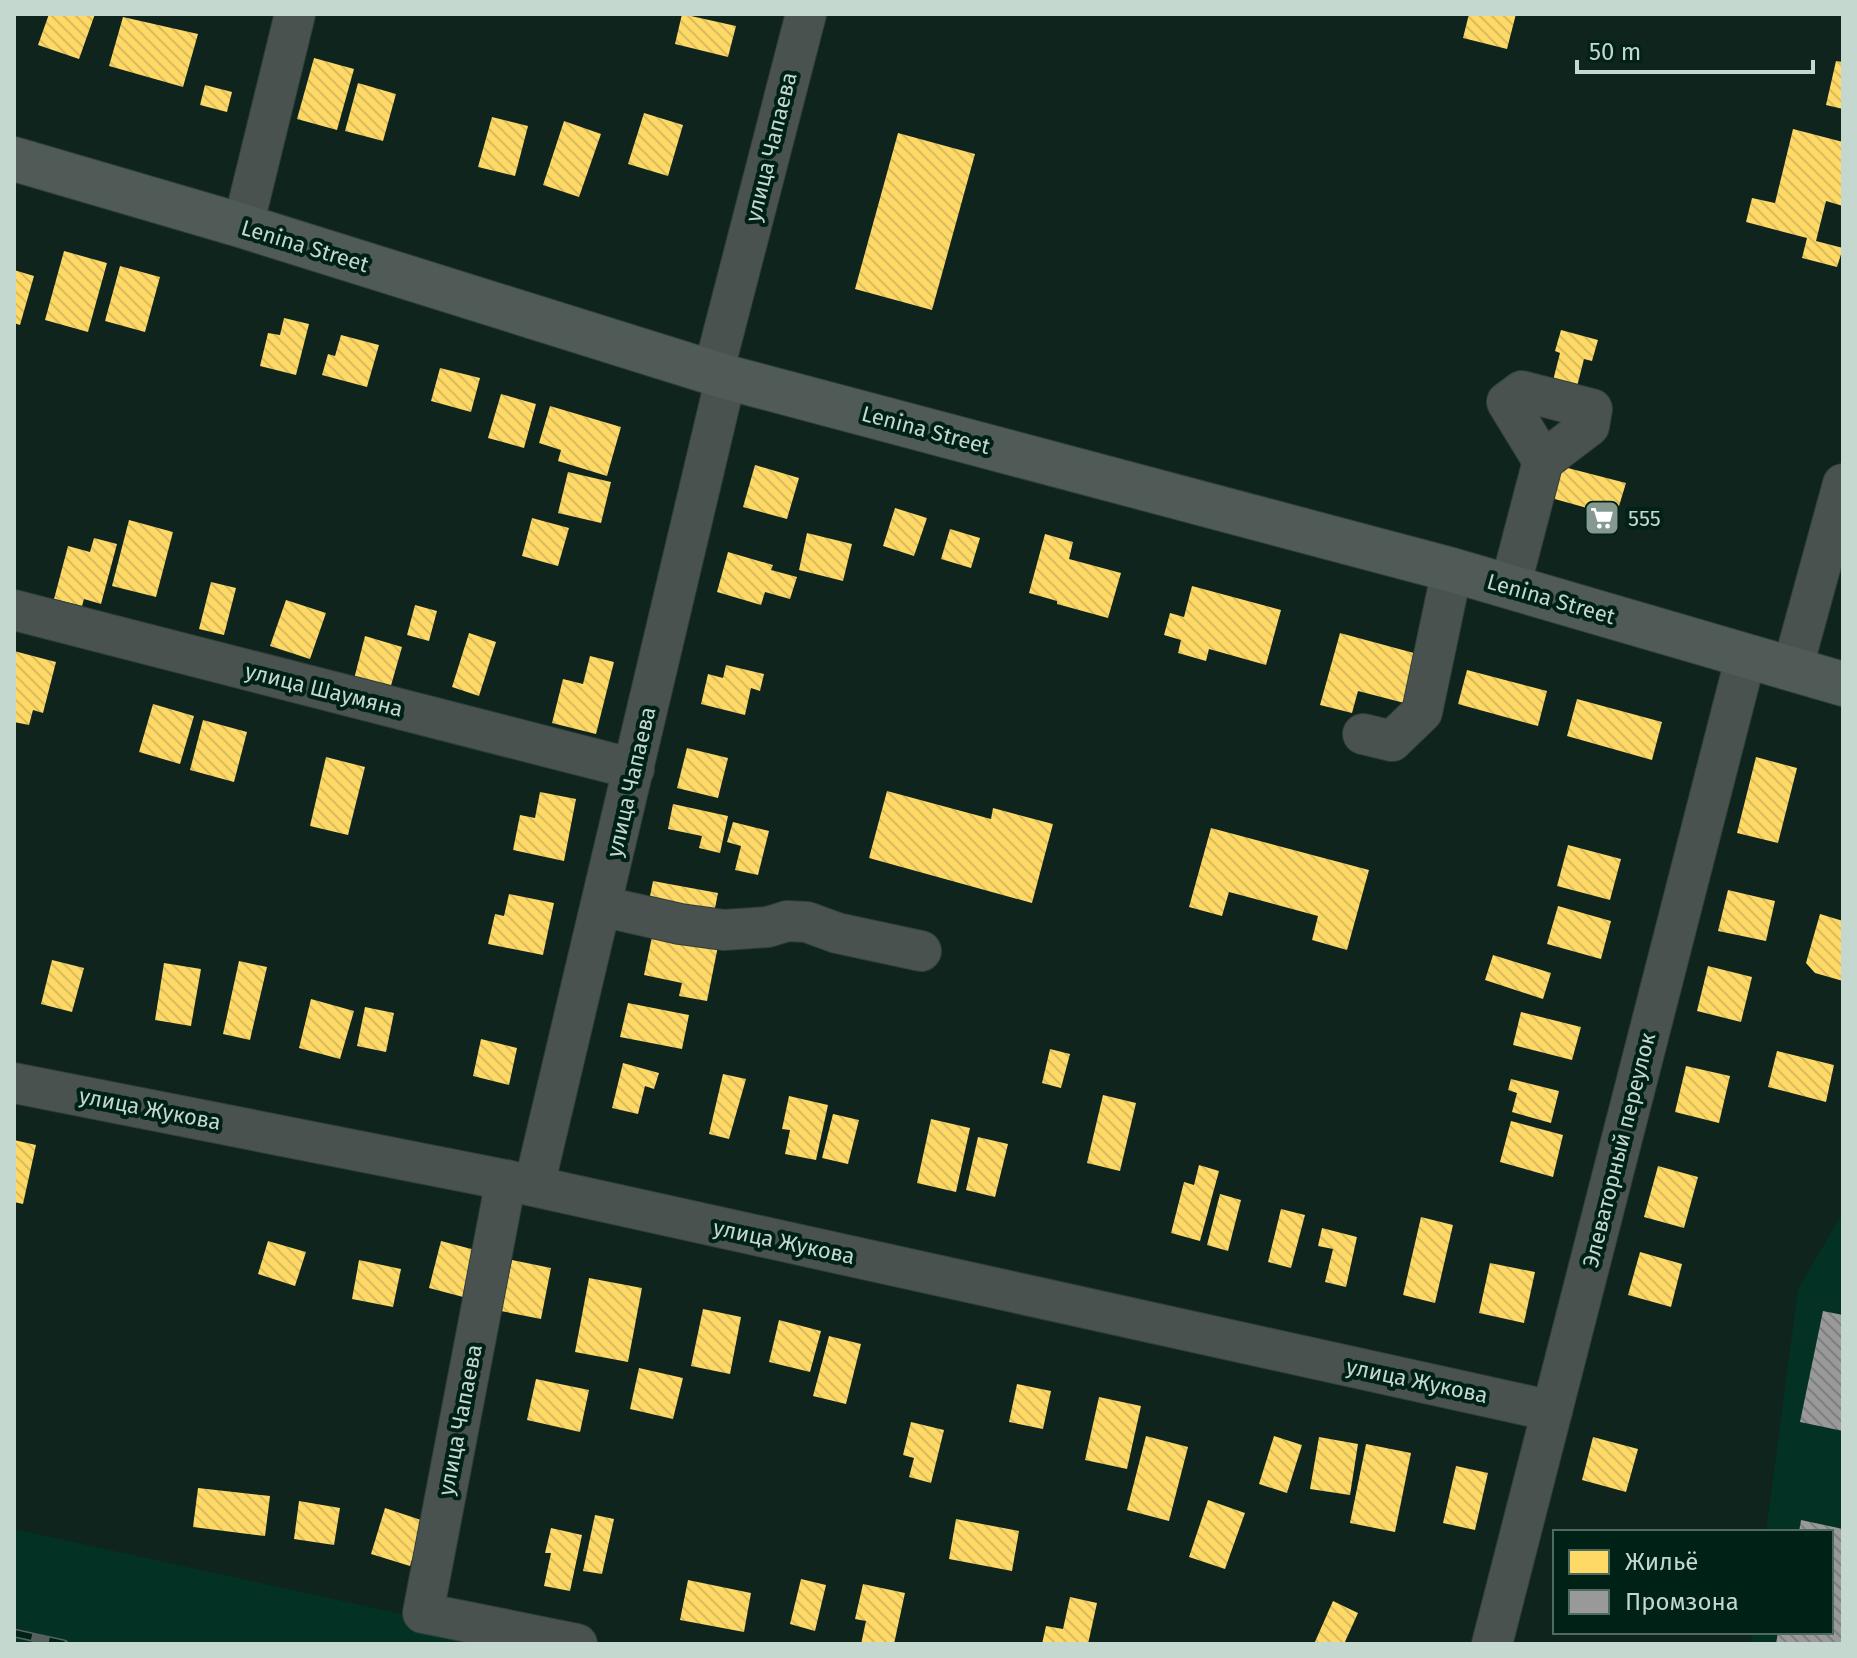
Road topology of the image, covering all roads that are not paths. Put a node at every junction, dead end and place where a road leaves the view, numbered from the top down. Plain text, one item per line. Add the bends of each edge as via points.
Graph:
1 (295, 14) edge
2 (806, 14) edge
3 (14, 159) edge
4 (243, 226) junction
5 (720, 375) junction
6 (1543, 461) dead end
7 (1843, 484) edge
8 (1452, 570) junction
9 (1510, 587) junction
10 (14, 610) edge
11 (1746, 656) junction
12 (1792, 670) junction
13 (1843, 684) edge
14 (1363, 734) dead end
15 (634, 769) junction
16 (601, 906) junction
17 (921, 951) dead end
18 (14, 1083) edge
19 (520, 1183) junction
20 (1552, 1411) junction
21 (577, 1644) edge
22 (1492, 1644) edge

1 - 4 street
2 - 5 street, улица Чапаева
3 - 4 main road, Lenina Street
4 - 5 main road, Lenina Street
5 - 8 main road, Lenina Street
5 - 15 street, улица Чапаева
6 - 9 street
7 - 12 street
8 - 9 main road, Lenina Street
8 - 14 street via 1422,712 1392,741
9 - 11 main road, Lenina Street
10 - 15 street, улица Шаумяна
11 - 12 main road, Lenina Street
11 - 20 street, Элеваторный переулок
12 - 13 main road, Lenina Street
15 - 16 street, улица Чапаева
16 - 17 street via 724,930 807,922
16 - 19 street, улица Чапаева
18 - 19 street, улица Жукова
19 - 20 street, улица Жукова
19 - 21 street, улица Чапаева via 423,1613
20 - 22 street, Элеваторный переулок

